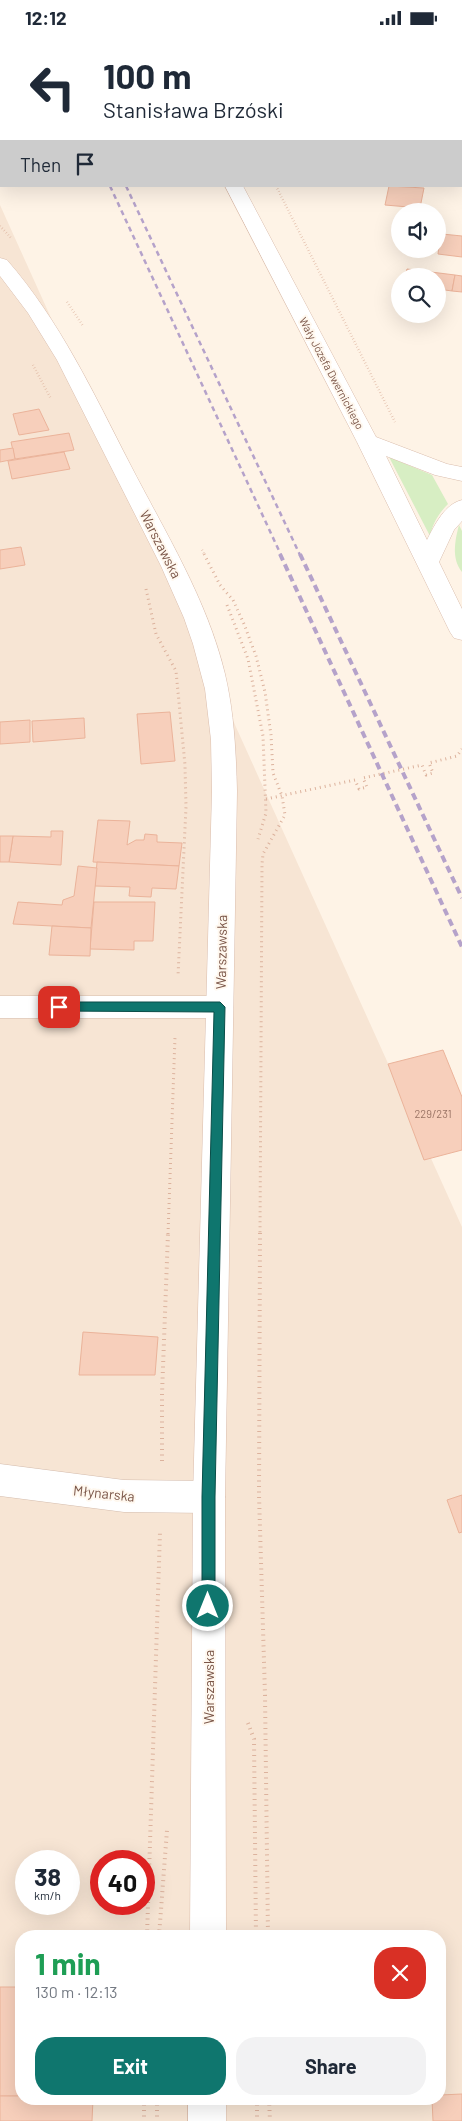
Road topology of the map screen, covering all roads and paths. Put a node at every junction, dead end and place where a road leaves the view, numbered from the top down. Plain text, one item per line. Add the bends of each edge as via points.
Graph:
1 (235, 187) edge
2 (277, 187) edge
3 (0, 264) edge
4 (29, 357) dead end
5 (54, 402) dead end
6 (396, 424) dead end
7 (368, 442) junction
8 (462, 474) edge
9 (462, 507) edge
10 (428, 561) junction
11 (146, 587) dead end
12 (227, 605) dead end
13 (462, 632) edge
14 (462, 749) edge
15 (0, 1007) edge
16 (176, 1007) junction
17 (220, 1007) junction
18 (0, 1480) edge
19 (162, 1497) junction
20 (209, 1497) junction
21 (254, 1739) dead end
22 (168, 1826) dead end
23 (147, 1930) edge
24 (159, 1930) edge
25 (208, 1930) edge
26 (256, 1930) edge
27 (144, 2105) edge
28 (157, 2105) edge
29 (207, 2105) edge
30 (257, 2105) edge
31 (270, 2105) edge
32 (144, 2121) edge
33 (157, 2121) edge
34 (207, 2121) edge
35 (257, 2121) edge
36 (270, 2121) edge

1 - 7 street, Wały Józefa Dwernickiego
2 - 6 path
3 - 17 street, Warszawska via 43,320 76,379 188,597 203,640 221,714 225,757
4 - 5 path
7 - 8 street
7 - 10 street, Wały Józefa Dwernickiego
9 - 10 street via 445,526
10 - 13 street, Wały Józefa Dwernickiego
11 - 16 path via 156,635 176,671 185,765 186,807
12 - 14 path via 248,659 257,701 263,736 266,799 355,780 359,789 367,787 363,778 422,765 426,775 433,773 429,763 457,756
15 - 16 street
16 - 17 street
16 - 19 path via 162,1394
17 - 20 street, Warszawska
18 - 19 street, Młynarska via 124,1496
19 - 20 street, Młynarska
19 - 23 path
20 - 25 street, Warszawska
21 - 26 path
22 - 24 path
27 - 32 path
28 - 33 path
29 - 34 street
30 - 35 path
31 - 36 path

